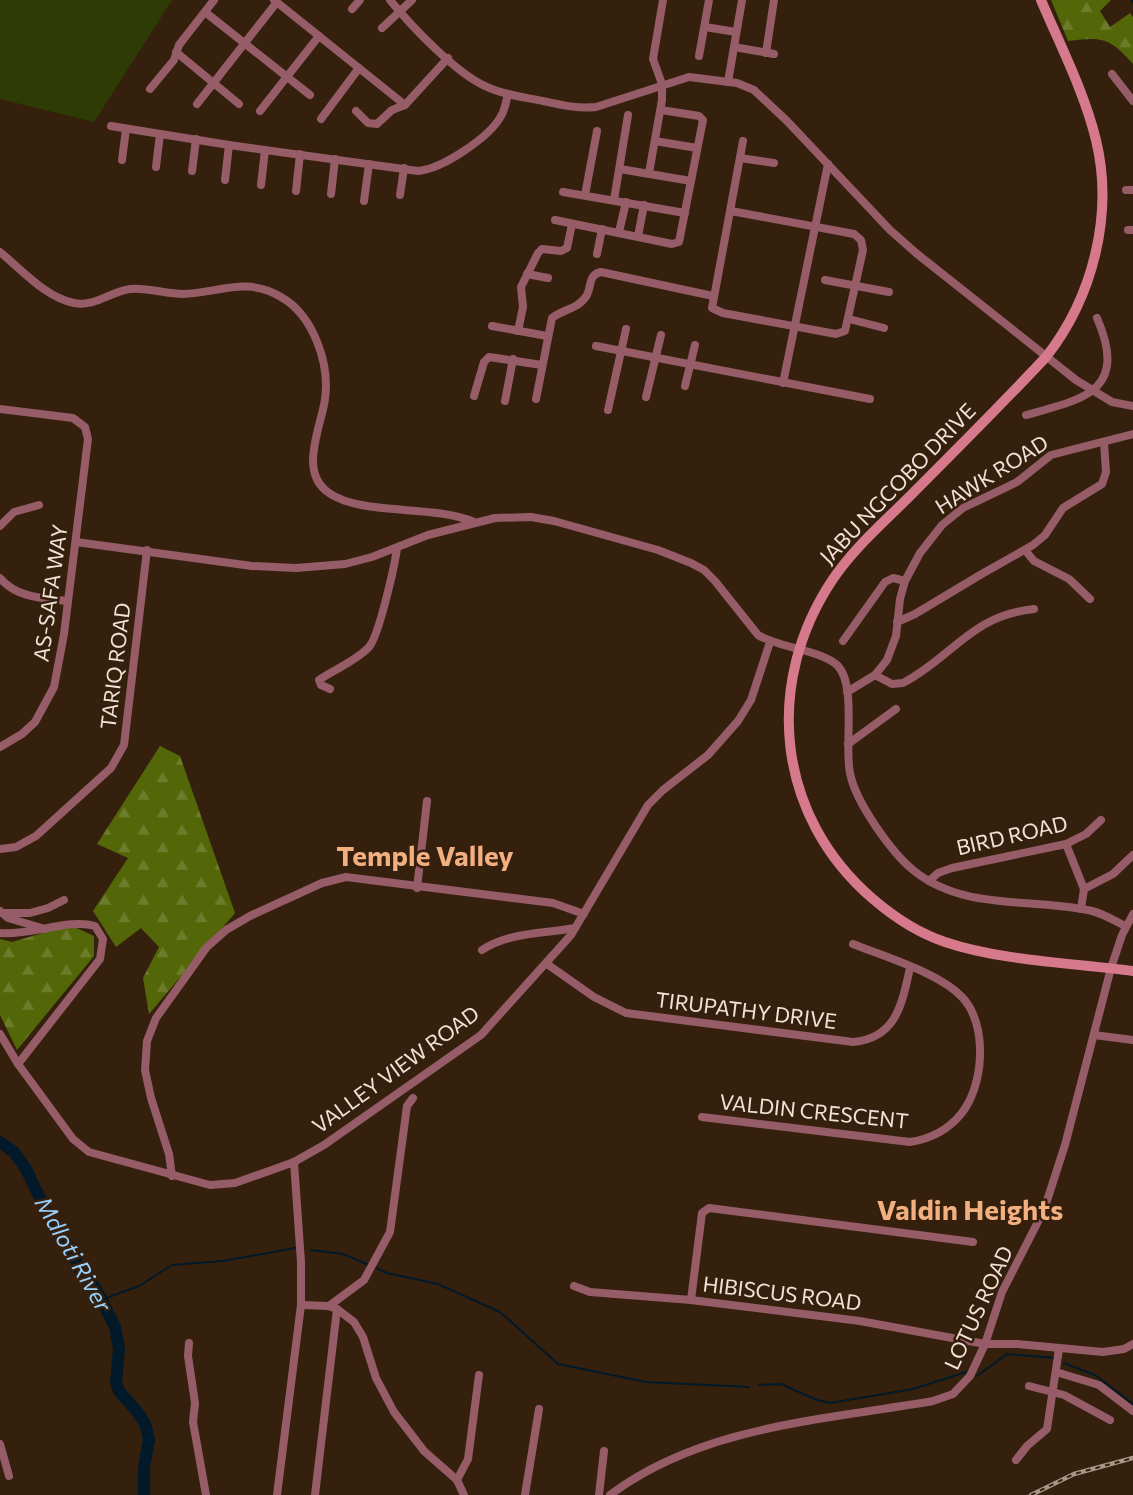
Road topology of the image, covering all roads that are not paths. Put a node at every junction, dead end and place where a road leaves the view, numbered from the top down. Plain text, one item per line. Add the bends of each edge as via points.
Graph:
1 (214, 0) edge
2 (360, 0) edge
3 (390, 0) edge
4 (412, 0) edge
5 (663, 0) edge
6 (709, 0) edge
7 (774, 0) edge
8 (1041, 0) edge
9 (275, 1) edge
10 (739, 1) edge
11 (352, 9) dead end
12 (399, 11) junction
13 (205, 12) junction
14 (705, 27) junction
15 (382, 28) dead end
16 (736, 32) junction
17 (319, 36) junction
18 (245, 44) junction
19 (734, 47) junction
20 (176, 52) junction
21 (699, 56) dead end
22 (448, 58) junction
23 (359, 68) junction
24 (1112, 74) dead end
25 (287, 76) junction
26 (729, 82) junction
27 (214, 83) junction
28 (662, 84) junction
29 (150, 89) dead end
30 (508, 94) junction
31 (310, 95) dead end
32 (1133, 101) edge
33 (197, 104) dead end
34 (239, 104) dead end
35 (405, 105) junction
36 (356, 110) dead end
37 (661, 110) junction
38 (260, 111) dead end
39 (628, 115) dead end
40 (321, 119) dead end
41 (111, 126) dead end
42 (126, 129) junction
43 (597, 131) dead end
44 (160, 134) junction
45 (196, 139) junction
46 (655, 141) junction
47 (743, 141) dead end
48 (229, 145) junction
49 (697, 148) junction
50 (265, 150) junction
51 (300, 154) junction
52 (740, 158) junction
53 (335, 159) junction
54 (122, 160) dead end
55 (774, 163) dead end
56 (369, 164) junction
57 (828, 164) junction
58 (156, 167) dead end
59 (404, 168) junction
60 (620, 169) junction
61 (192, 171) dead end
62 (649, 173) junction
63 (225, 180) dead end
64 (691, 181) junction
65 (261, 185) dead end
66 (296, 191) dead end
67 (563, 192) dead end
68 (331, 194) dead end
69 (400, 195) dead end
70 (585, 195) junction
71 (614, 200) junction
72 (364, 201) dead end
73 (626, 202) junction
74 (644, 205) junction
75 (731, 211) junction
76 (685, 213) junction
77 (555, 220) dead end
78 (572, 224) junction
79 (816, 226) junction
80 (602, 229) junction
81 (619, 232) junction
82 (638, 236) junction
83 (0, 252) edge
84 (597, 254) dead end
85 (527, 274) junction
86 (548, 278) dead end
87 (825, 280) dead end
88 (855, 286) junction
89 (889, 292) dead end
90 (713, 296) junction
91 (1097, 318) dead end
92 (849, 319) junction
93 (492, 326) dead end
94 (795, 326) junction
95 (884, 328) dead end
96 (626, 329) dead end
97 (519, 331) junction
98 (661, 335) dead end
99 (547, 336) junction
100 (695, 345) dead end
101 (596, 346) dead end
102 (620, 351) junction
103 (1046, 357) junction
104 (655, 358) junction
105 (513, 359) junction
106 (542, 365) junction
107 (690, 365) junction
108 (783, 383) junction
109 (685, 386) dead end
110 (1093, 392) junction
111 (474, 396) dead end
112 (646, 397) dead end
113 (536, 399) dead end
114 (870, 399) dead end
115 (505, 401) dead end
116 (1133, 406) edge
117 (0, 409) edge
118 (608, 410) dead end
119 (1026, 415) dead end
120 (1133, 434) edge
121 (1104, 443) junction
122 (39, 505) dead end
123 (474, 523) junction
124 (0, 526) edge
125 (76, 542) junction
126 (397, 548) junction
127 (147, 550) junction
128 (1025, 550) junction
129 (0, 578) edge
130 (905, 581) junction
131 (1090, 599) dead end
132 (67, 601) junction
133 (1034, 609) dead end
134 (897, 622) junction
135 (843, 640) dead end
136 (770, 642) junction
137 (800, 651) junction
138 (875, 675) junction
139 (330, 689) dead end
140 (847, 692) junction
141 (896, 709) dead end
142 (848, 744) junction
143 (0, 747) edge
144 (427, 801) dead end
145 (1101, 820) dead end
146 (1066, 844) junction
147 (0, 849) edge
148 (1133, 855) edge
149 (929, 881) junction
150 (417, 888) junction
151 (1084, 889) junction
152 (64, 900) dead end
153 (1081, 909) junction
154 (1, 912) edge
155 (584, 914) junction
156 (1133, 914) edge
157 (1125, 926) junction
158 (575, 928) junction
159 (48, 930) junction
160 (0, 933) edge
161 (853, 944) dead end
162 (482, 950) dead end
163 (547, 964) junction
164 (910, 968) junction
165 (1111, 968) junction
166 (1133, 971) edge
167 (0, 1034) edge
168 (1094, 1035) junction
169 (1133, 1040) edge
170 (18, 1064) junction
171 (413, 1098) dead end
172 (702, 1117) dead end
173 (294, 1162) junction
174 (172, 1176) junction
175 (973, 1241) dead end
176 (574, 1286) dead end
177 (691, 1300) junction
178 (301, 1305) junction
179 (333, 1308) junction
180 (189, 1343) dead end
181 (1133, 1344) edge
182 (985, 1345) junction
183 (1059, 1349) junction
184 (1056, 1372) junction
185 (480, 1376) dead end
186 (1029, 1386) dead end
187 (1053, 1391) junction
188 (539, 1409) dead end
189 (1133, 1411) edge
190 (1110, 1420) dead end
191 (0, 1444) edge
192 (604, 1451) dead end
193 (1016, 1460) dead end
194 (9, 1476) dead end
195 (457, 1480) junction
196 (206, 1495) edge
197 (277, 1495) edge
198 (315, 1495) edge
199 (464, 1495) edge
200 (525, 1495) edge
201 (599, 1495) edge
202 (610, 1495) edge

1 - 13 street
2 - 11 street
3 - 12 street
4 - 12 street
5 - 28 street via 653,59
6 - 14 street
7 - 19 street via 770,53
8 - 103 main road, JABU NGCOBO DRIVE via 1090,118 1102,186 1100,226 1086,286
9 - 17 street
9 - 18 street
10 - 16 street
12 - 15 street
12 - 22 street
13 - 18 street
13 - 20 street
14 - 16 street
14 - 21 street
16 - 19 street
17 - 23 street
17 - 25 street
18 - 25 street
18 - 27 street
19 - 26 street
20 - 27 street
20 - 29 street
22 - 30 street via 480,84
22 - 35 street
23 - 35 street
23 - 40 street
24 - 32 street
25 - 31 street
25 - 38 street
26 - 28 street via 689,77
26 - 57 street via 763,97
27 - 33 street
27 - 34 street
28 - 30 street via 581,108
28 - 37 street
30 - 59 street via 495,125 462,151 430,169
35 - 36 street via 374,125
37 - 46 street
37 - 49 street via 703,118
39 - 60 street
41 - 42 street
42 - 44 street
42 - 54 street
43 - 70 street
44 - 45 street
44 - 58 street
45 - 48 street
45 - 61 street
46 - 49 street
46 - 62 street
47 - 52 street
48 - 50 street
48 - 63 street
49 - 64 street
50 - 51 street
50 - 65 street
51 - 53 street
51 - 66 street
52 - 55 street
52 - 75 street
53 - 56 street
53 - 68 street
56 - 59 street
56 - 72 street
57 - 79 street
57 - 103 street via 908,246
59 - 69 street
60 - 62 street
60 - 71 street
62 - 64 street
64 - 76 street
67 - 70 street
70 - 71 street
71 - 73 street
73 - 74 street
73 - 81 street
74 - 76 street
74 - 82 street
75 - 79 street
75 - 90 street
76 - 82 street via 677,243
77 - 78 street
78 - 80 street
78 - 85 street via 567,248 542,249
79 - 88 street via 854,233 861,240
79 - 94 street
80 - 81 street
80 - 84 street
81 - 82 street
83 - 123 street via 48,292 72,303 90,303 132,289 182,293 245,285 279,295 305,319 325,370 325,400 312,460 324,489 341,500 438,512
85 - 86 street
85 - 97 street via 521,287
87 - 88 street
88 - 89 street
88 - 92 street
90 - 94 street via 715,310
90 - 99 street via 598,272 581,302 552,318
91 - 110 street via 1107,366
92 - 94 street via 839,334
92 - 95 street
93 - 97 street
94 - 108 street
96 - 102 street
97 - 99 street
98 - 104 street
99 - 106 street
100 - 107 street
101 - 102 street
102 - 104 street
102 - 118 street
103 - 110 street
103 - 137 main road, JABU NGCOBO DRIVE via 848,560 817,605
104 - 107 street
104 - 112 street
105 - 106 street
105 - 111 street via 487,358
105 - 115 street
106 - 113 street
107 - 108 street
107 - 109 street
108 - 114 street
110 - 116 street
110 - 119 street
117 - 125 street, AS-SAFA WAY via 68,417 82,424 88,448
120 - 121 street, HAWK ROAD
121 - 128 street via 1102,484 1063,508 1045,535
121 - 130 street, HAWK ROAD via 1051,455 1017,482 963,508 931,537
122 - 124 street via 14,512
123 - 126 street
123 - 136 street via 507,517 554,521 691,563 715,581 747,624
125 - 127 street
125 - 132 street, AS-SAFA WAY
126 - 127 street via 345,564 296,568 221,563
126 - 139 street via 375,637 360,654 319,680
127 - 147 street, TARIQ ROAD via 119,757 98,782 36,836 16,847
128 - 131 street
128 - 134 street
129 - 132 street via 21,594
130 - 134 street, HAWK ROAD
130 - 135 street via 893,578 885,582
132 - 143 street, AS-SAFA WAY via 58,670 47,702 35,722
133 - 138 street via 992,619 903,683 892,684
134 - 138 street, HAWK ROAD via 891,651
136 - 137 street
136 - 155 street, VALLEY VIEW ROAD via 746,709 708,755 648,805
137 - 140 street via 836,664
137 - 165 main road, JABU NGCOBO DRIVE via 789,710 793,771 825,846 850,877 899,919 944,942
138 - 140 street, HAWK ROAD
140 - 142 street
141 - 142 street
142 - 149 street via 851,780 863,803 891,848
144 - 150 street
145 - 146 street, BIRD ROAD
146 - 149 street, BIRD ROAD via 952,868
146 - 151 street
148 - 151 street via 1113,874
149 - 153 street via 986,899
150 - 155 street via 553,903
150 - 174 street via 354,878 331,880 236,923 207,947 156,1018 146,1049 146,1082
151 - 153 street
152 - 154 street via 30,913
153 - 157 street
154 - 159 street
155 - 158 street, VALLEY VIEW ROAD
156 - 157 street, LOTUS ROAD
157 - 165 street, LOTUS ROAD
158 - 162 street via 510,937
158 - 163 street, VALLEY VIEW ROAD
159 - 160 street
159 - 170 street via 77,924 95,926 103,939 103,953
161 - 164 street, VALDIN CRESCENT
163 - 164 street, TIRUPATHY DRIVE via 626,1013 853,1042 871,1039 893,1020
163 - 173 street, VALLEY VIEW ROAD via 471,1043
164 - 172 street, VALDIN CRESCENT via 953,989 969,1005 977,1023 980,1055 973,1091 962,1114 945,1129 920,1140 898,1142
165 - 166 main road, JABU NGCOBO DRIVE
165 - 168 street, LOTUS ROAD
167 - 170 street, VALLEY VIEW ROAD
168 - 169 street
168 - 182 street, LOTUS ROAD via 1044,1210 1002,1292
170 - 174 street, VALLEY VIEW ROAD via 80,1146 97,1156
171 - 179 street via 407,1106 393,1222 372,1266
173 - 174 street, VALLEY VIEW ROAD via 222,1185
173 - 178 street
175 - 177 street via 709,1208 702,1213
176 - 177 street, HIBISCUS ROAD via 590,1292
177 - 182 street, HIBISCUS ROAD via 860,1321
178 - 179 street
178 - 197 street
179 - 195 street via 354,1322 383,1393 412,1439
179 - 198 street
180 - 196 street via 195,1403 192,1422
181 - 183 street, HIBISCUS ROAD via 1116,1351
182 - 183 street, HIBISCUS ROAD
182 - 202 street, LOTUS ROAD via 970,1376 946,1397 738,1437 662,1462
183 - 184 street
184 - 187 street
184 - 189 street via 1093,1383
185 - 195 street via 468,1460
186 - 187 street
187 - 190 street
187 - 193 street via 1046,1431
188 - 200 street
191 - 194 street
192 - 201 street
195 - 199 street

